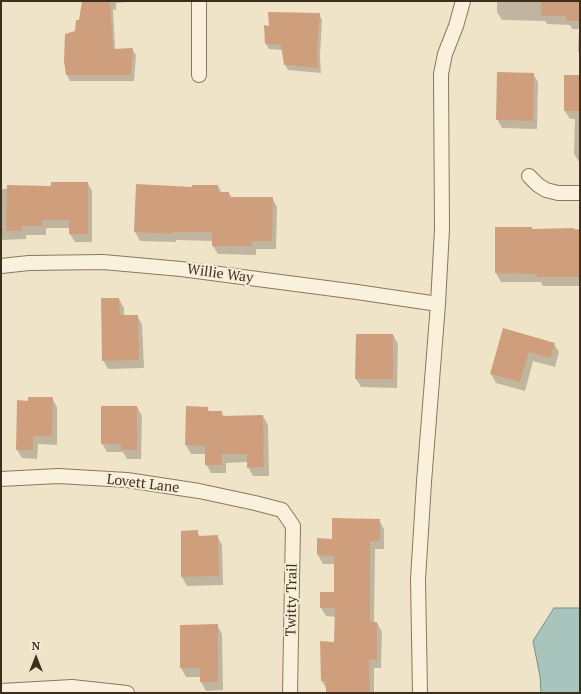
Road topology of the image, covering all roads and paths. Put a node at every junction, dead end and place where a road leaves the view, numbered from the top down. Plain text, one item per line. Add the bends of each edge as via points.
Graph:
1 (199, 1) edge
2 (463, 1) edge
3 (199, 75) dead end
4 (529, 176) dead end
5 (580, 193) edge
6 (1, 266) edge
7 (438, 304) junction
8 (1, 479) edge
9 (282, 510) joint
10 (1, 691) edge
11 (127, 693) edge
12 (290, 693) edge
13 (420, 693) edge

1 - 3 street
2 - 7 street via 441,74 442,229
4 - 5 street via 546,190
6 - 7 street, Willie Way via 103,262
7 - 13 street via 418,579
8 - 9 street, Lovett Lane via 58,476 127,480 199,491
9 - 12 street, Twitty Trail via 293,526
10 - 11 street via 72,687

